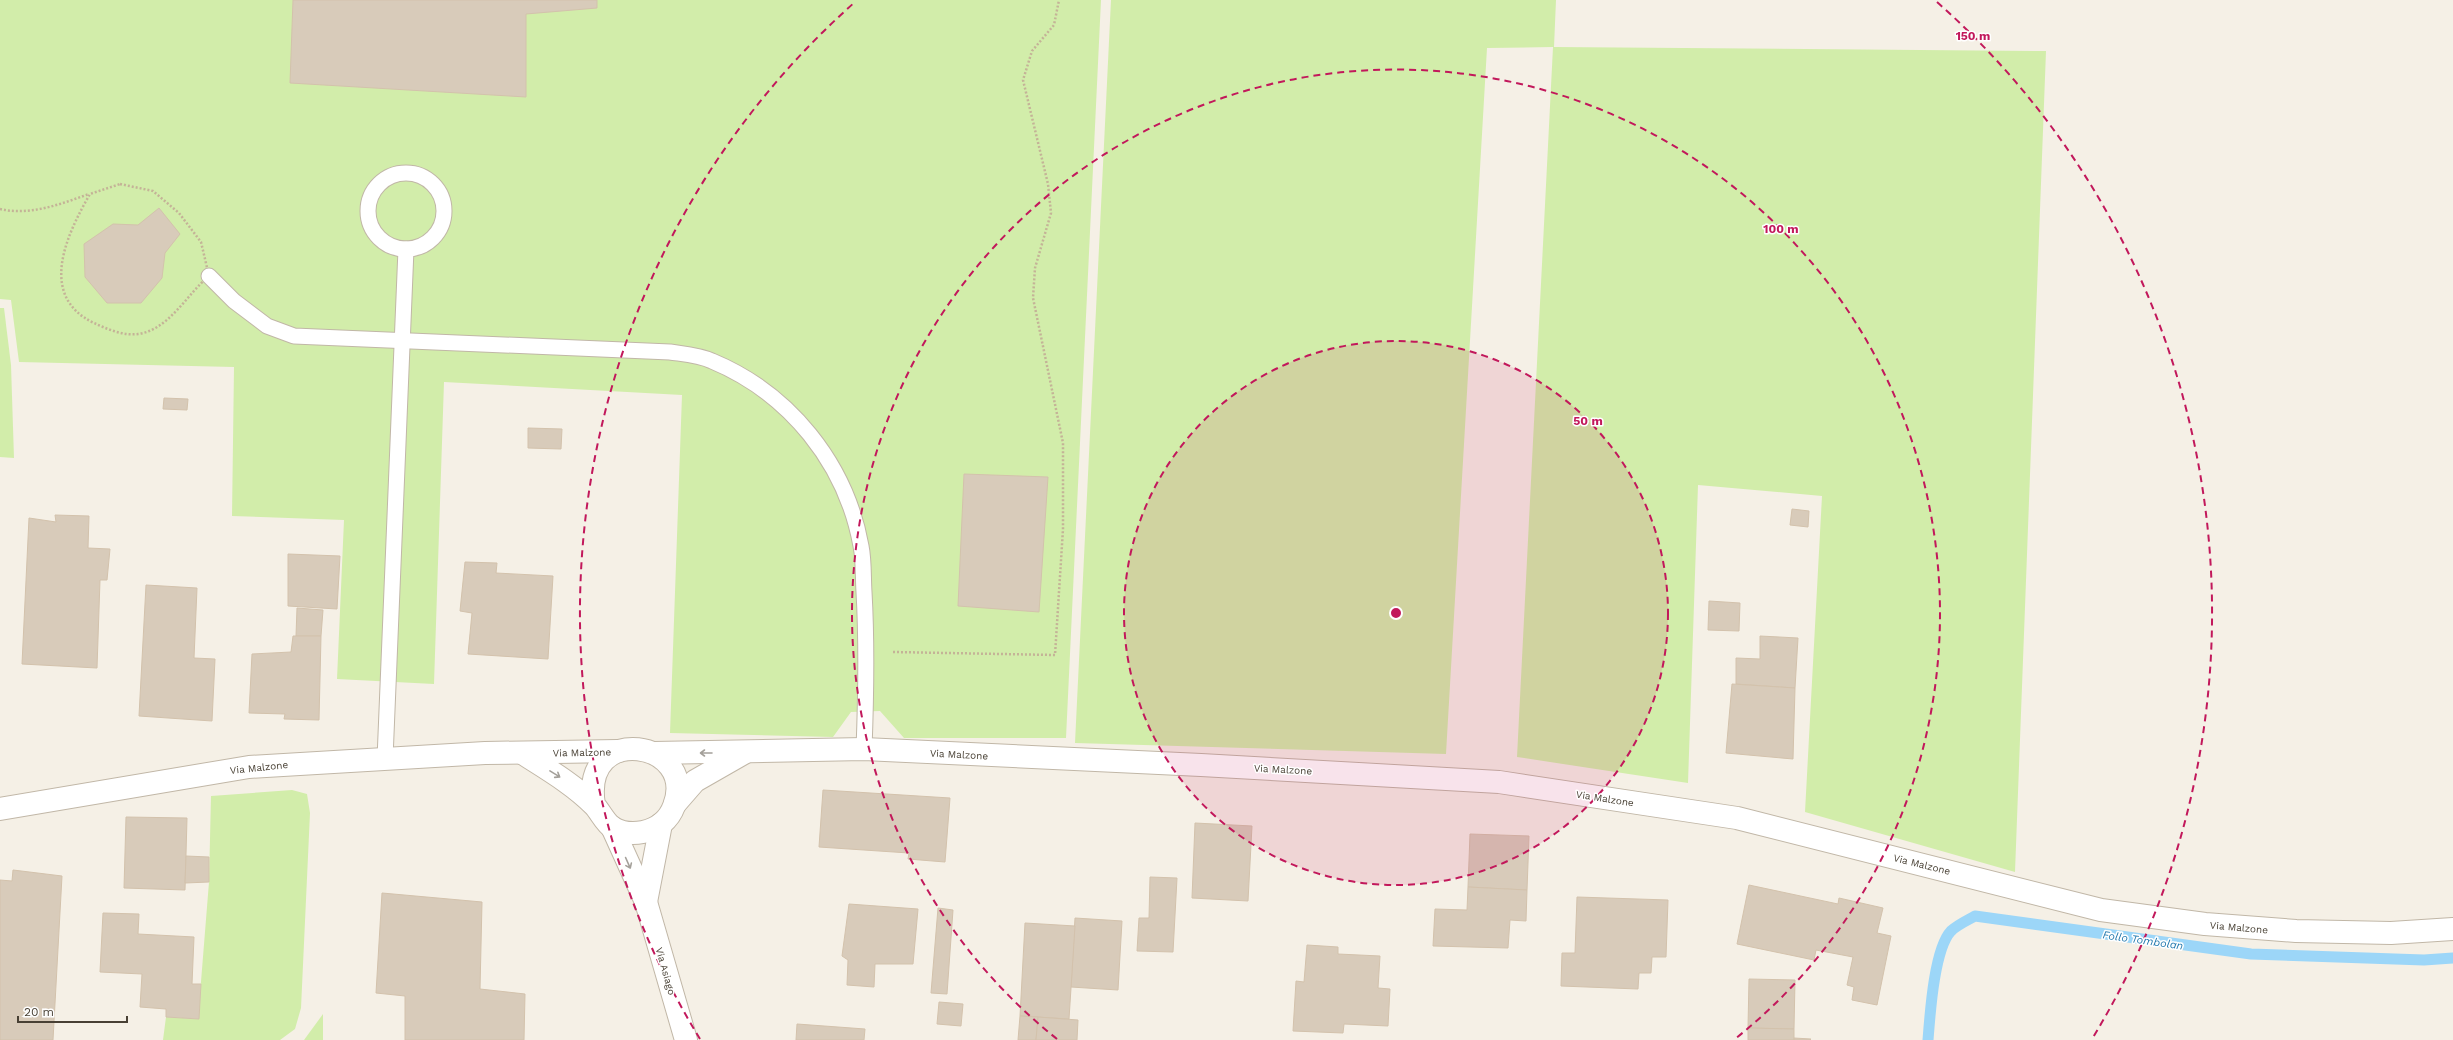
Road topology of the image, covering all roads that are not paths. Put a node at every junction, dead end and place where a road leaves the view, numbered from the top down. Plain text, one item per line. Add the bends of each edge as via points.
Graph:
1 (406, 249) junction
2 (209, 276) road end
3 (402, 340) junction
4 (864, 749) junction
5 (618, 751) junction
6 (522, 753) junction
7 (654, 753) junction
8 (745, 753) junction
9 (385, 759) junction
10 (675, 804) junction
11 (594, 805) junction
12 (0, 809) edge
13 (661, 824) junction
14 (612, 827) junction
15 (646, 902) junction
16 (2453, 929) edge
17 (686, 1040) edge

1 - 1 lane via 419,247 431,241 440,230 444,211 440,192 431,182 420,174 406,172 384,179 375,187 369,198 367,210 374,233 383,242
1 - 3 lane
2 - 3 lane via 234,301 266,326 294,336
3 - 4 lane via 670,352 711,360 779,400 806,428 832,466 850,503 861,547 866,652
3 - 9 lane
4 - 8 street, Via Malzone
4 - 16 street, Via Malzone via 1201,764 1500,782 1737,818 2101,910 2205,924 2296,931 2391,933
5 - 6 street, Via Malzone
5 - 7 street, Via Malzone via 643,748
5 - 11 street, Via Malzone via 604,760 595,773 591,789
6 - 9 street, Via Malzone
6 -> 11 street, Via Malzone via 560,777
8 -> 7 street, Via Malzone
7 - 10 street, Via Malzone via 666,762 674,774 677,789
8 - 10 street, Via Malzone via 695,781
9 - 12 street, Via Malzone via 249,767
10 - 13 street, Via Malzone
11 - 14 street, Via Malzone
13 - 14 street via 637,833 624,832
13 - 15 street, Via Asiago
14 -> 15 street, Via Asiago
15 - 17 street, Via Asiago

